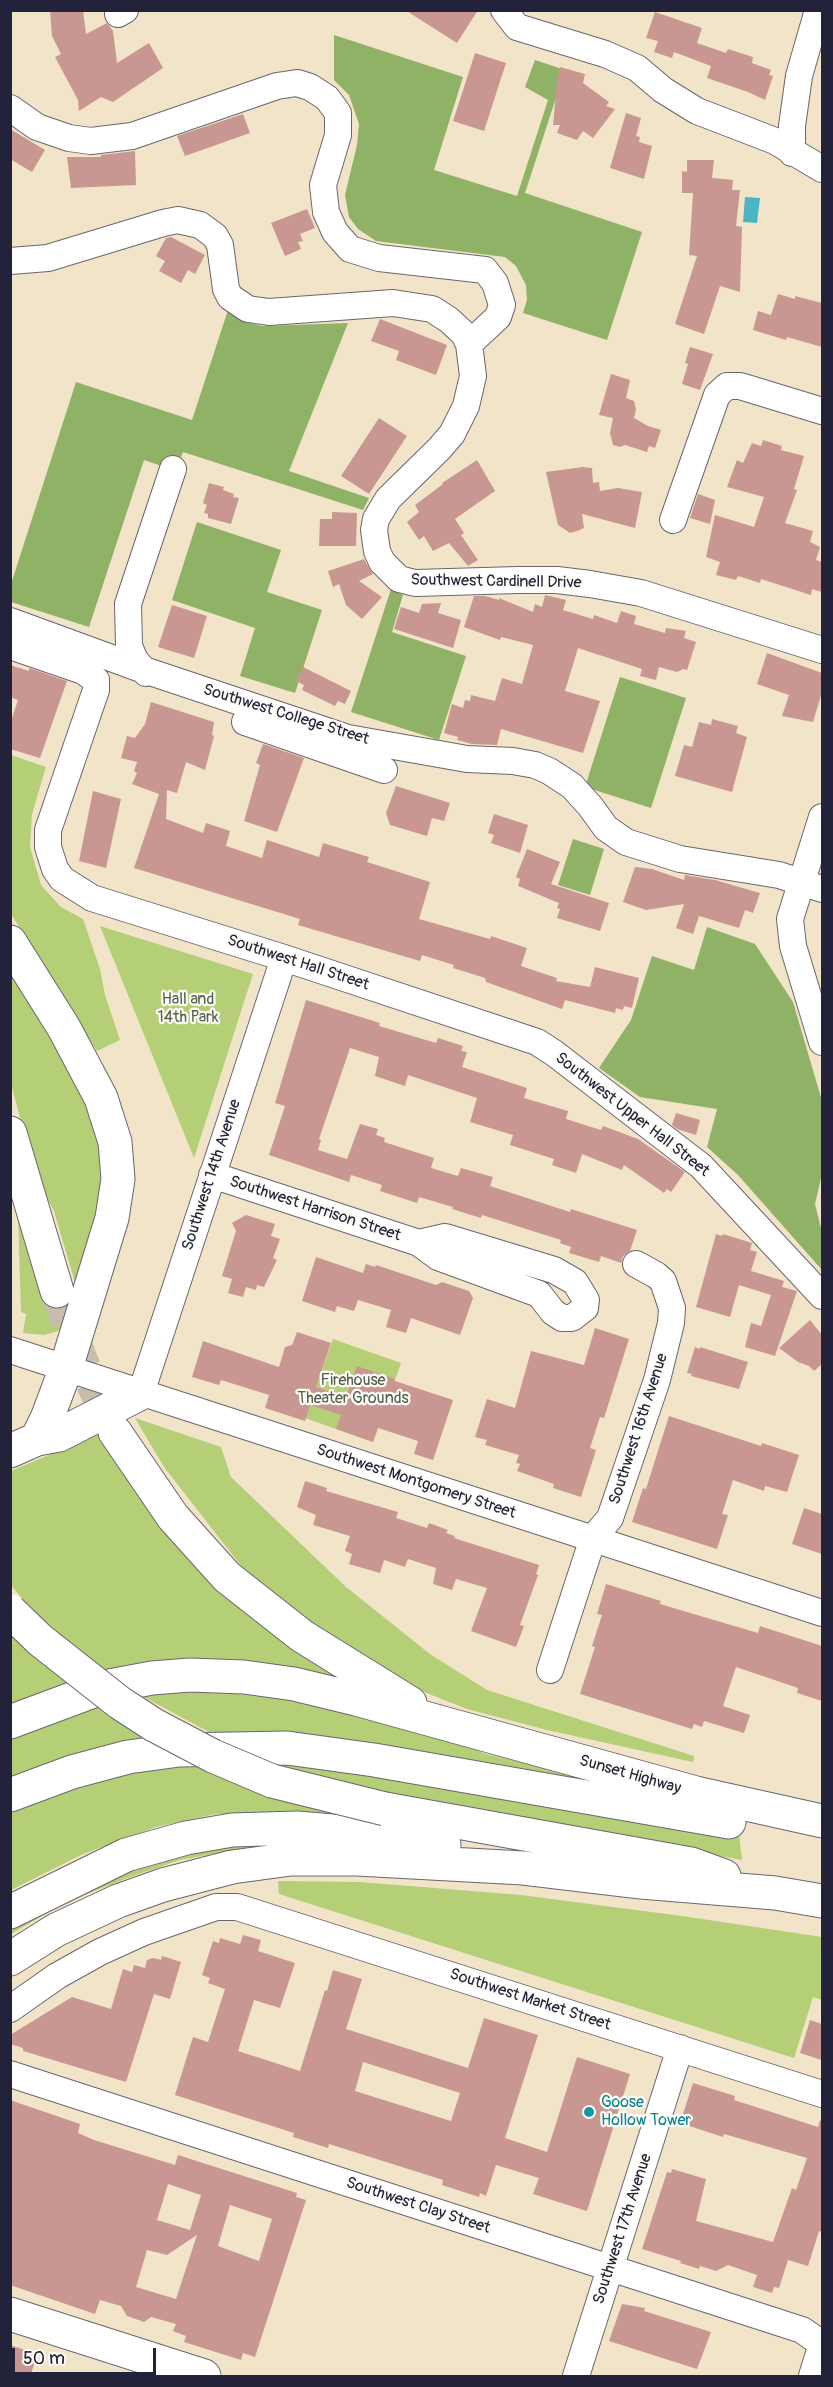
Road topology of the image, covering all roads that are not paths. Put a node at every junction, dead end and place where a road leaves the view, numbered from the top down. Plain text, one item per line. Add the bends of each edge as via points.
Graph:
1 (504, 10) edge
2 (818, 10) edge
3 (10, 108) edge
4 (792, 153) junction
5 (822, 169) edge
6 (10, 261) edge
7 (469, 344) junction
8 (822, 411) edge
9 (173, 469) dead end
10 (673, 520) dead end
11 (10, 621) edge
12 (10, 646) edge
13 (822, 650) edge
14 (144, 670) junction
15 (384, 770) dead end
16 (822, 817) edge
17 (811, 886) edge
18 (10, 942) edge
19 (284, 958) junction
20 (822, 1041) edge
21 (537, 1042) joint
22 (10, 1133) edge
23 (212, 1175) junction
24 (419, 1243) junction
25 (636, 1264) dead end
26 (57, 1291) tunnel mouth
27 (822, 1296) edge
28 (17, 1352) edge
29 (66, 1368) junction
30 (141, 1393) junction
31 (115, 1432) tunnel mouth
32 (21, 1446) edge
33 (593, 1538) junction
34 (10, 1611) edge
35 (822, 1613) edge
36 (550, 1670) dead end
37 (440, 1721) junction
38 (10, 1722) edge
39 (10, 1795) edge
40 (822, 1821) edge
41 (822, 1835) edge
42 (523, 1868) junction
43 (775, 1893) junction
44 (822, 1901) edge
45 (10, 1912) edge
46 (10, 1959) edge
47 (10, 2009) edge
48 (680, 2048) junction
49 (10, 2074) edge
50 (822, 2094) edge
51 (610, 2269) junction
52 (10, 2314) edge
53 (822, 2344) edge
54 (204, 2376) edge
55 (576, 2376) edge
56 (812, 2376) edge

1 - 4 street via 517,27 637,68 697,111 774,141
2 - 4 street via 799,76
3 - 7 street via 37,127 92,141 132,136 277,86 297,83 310,87 327,98 338,113 338,135 323,185 326,212 335,231 350,249 379,258 485,270 495,283 502,305 498,317
4 - 5 street
6 - 7 street via 48,258 162,223 190,222 215,236 220,245 226,289 230,297 248,309 269,312 413,305 432,309 449,320 465,334
7 - 13 street, Southwest Cardinell Drive via 473,376 460,421 439,449 388,499 376,519 377,551 399,579 415,583 518,580 590,584 641,593
8 - 10 street via 740,386 727,386 717,395
9 - 14 street via 128,604 129,646
11 - 14 street, Southwest College Street
12 - 19 street, Southwest Hall Street via 83,671 96,680 96,690 48,830 48,847 62,879 92,897
14 - 15 street via 168,692 197,706
14 - 17 street, Southwest College Street via 348,738 467,759 513,760 535,765 572,786 606,828 626,842 680,859 779,875
16 - 17 street
17 - 20 street via 789,919
18 - 29 main road via 64,1028 101,1098 116,1142 118,1179 112,1218
19 - 21 street, Southwest Hall Street
19 - 23 street, Southwest 14th Avenue
21 - 27 street, Southwest Upper Hall Street via 701,1166
22 - 26 main road
23 - 24 street, Southwest Harrison Street
23 - 30 street, Southwest 14th Avenue
24 - 24 street, Southwest Harrison Street via 438,1257 539,1294 562,1318 572,1318 585,1308 586,1300 575,1281 554,1270 445,1237
25 - 33 street, Southwest 16th Avenue via 663,1281 672,1316 657,1380 610,1518
28 - 29 street, Southwest Montgomery Street
29 - 30 street, Southwest Montgomery Street
29 - 32 main road via 48,1416
30 - 32 main road via 59,1435
30 - 33 street, Southwest Montgomery Street
31 - 37 main road via 173,1517 227,1578 302,1636
33 - 35 street, Southwest Montgomery Street
33 - 36 street, Southwest 16th Avenue
34 - 43 main road, bridge via 120,1703 213,1756 272,1781 385,1809 691,1864
37 - 38 main road via 294,1684 199,1675 104,1687
37 - 40 main road, Sunset Highway via 696,1793
39 - 41 main road via 128,1757 179,1750 287,1748
42 - 43 main road
42 - 45 main road via 467,1848 380,1835 297,1828 232,1830 126,1855
42 - 46 main road via 335,1859 291,1859 232,1867 118,1901 57,1930
43 - 44 main road
47 - 48 street, Southwest Market Street via 57,1976 135,1936 195,1912 237,1907
48 - 50 street, Southwest Market Street
48 - 51 street, Southwest 17th Avenue
49 - 51 street, Southwest Clay Street
51 - 53 street, Southwest Clay Street via 802,2330
51 - 55 street, Southwest 17th Avenue
52 - 54 main road
53 - 56 street

